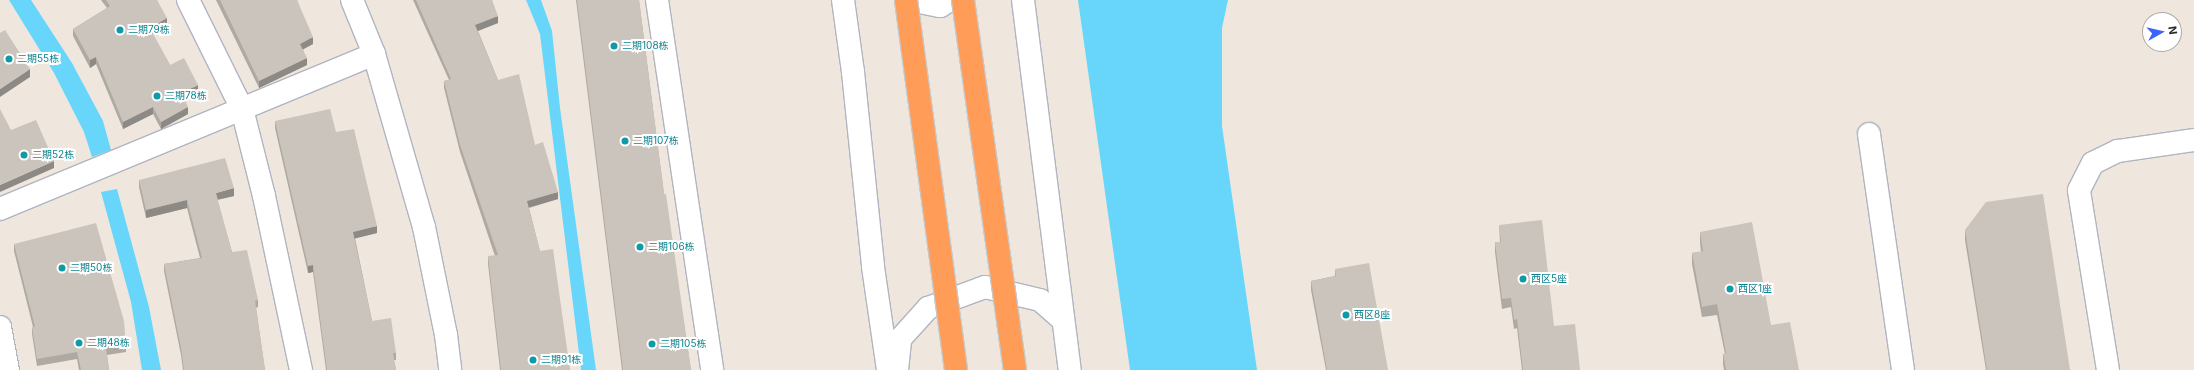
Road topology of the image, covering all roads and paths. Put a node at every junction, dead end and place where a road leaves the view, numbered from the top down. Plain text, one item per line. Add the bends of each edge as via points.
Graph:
1 (188, 0) edge
2 (352, 0) edge
3 (657, 0) edge
4 (843, 0) edge
5 (908, 0) edge
6 (950, 0) edge
7 (963, 0) edge
8 (1023, 0) edge
9 (374, 54) junction
10 (242, 109) junction
11 (1869, 134) dead end
12 (2194, 140) edge
13 (0, 208) edge
14 (1061, 318) junction
15 (0, 327) edge
16 (8, 370) edge
17 (301, 370) edge
18 (450, 370) edge
19 (712, 370) edge
20 (888, 370) edge
21 (897, 370) edge
22 (956, 370) edge
23 (1015, 370) edge
24 (1070, 370) edge
25 (1902, 370) edge
26 (2108, 370) edge

1 - 10 street
2 - 9 street
3 - 19 street
4 - 20 street via 853,72 872,267
5 - 6 street via 940,6
5 - 22 highway, bridge
7 - 23 highway, bridge
8 - 14 street
9 - 10 street
9 - 18 street via 424,227 446,334
10 - 13 street
10 - 17 street via 264,196
11 - 25 street
12 - 26 street via 2118,151 2093,163 2079,190
14 - 21 street via 1040,300 985,287 928,308 900,339
14 - 24 street
15 - 16 street

